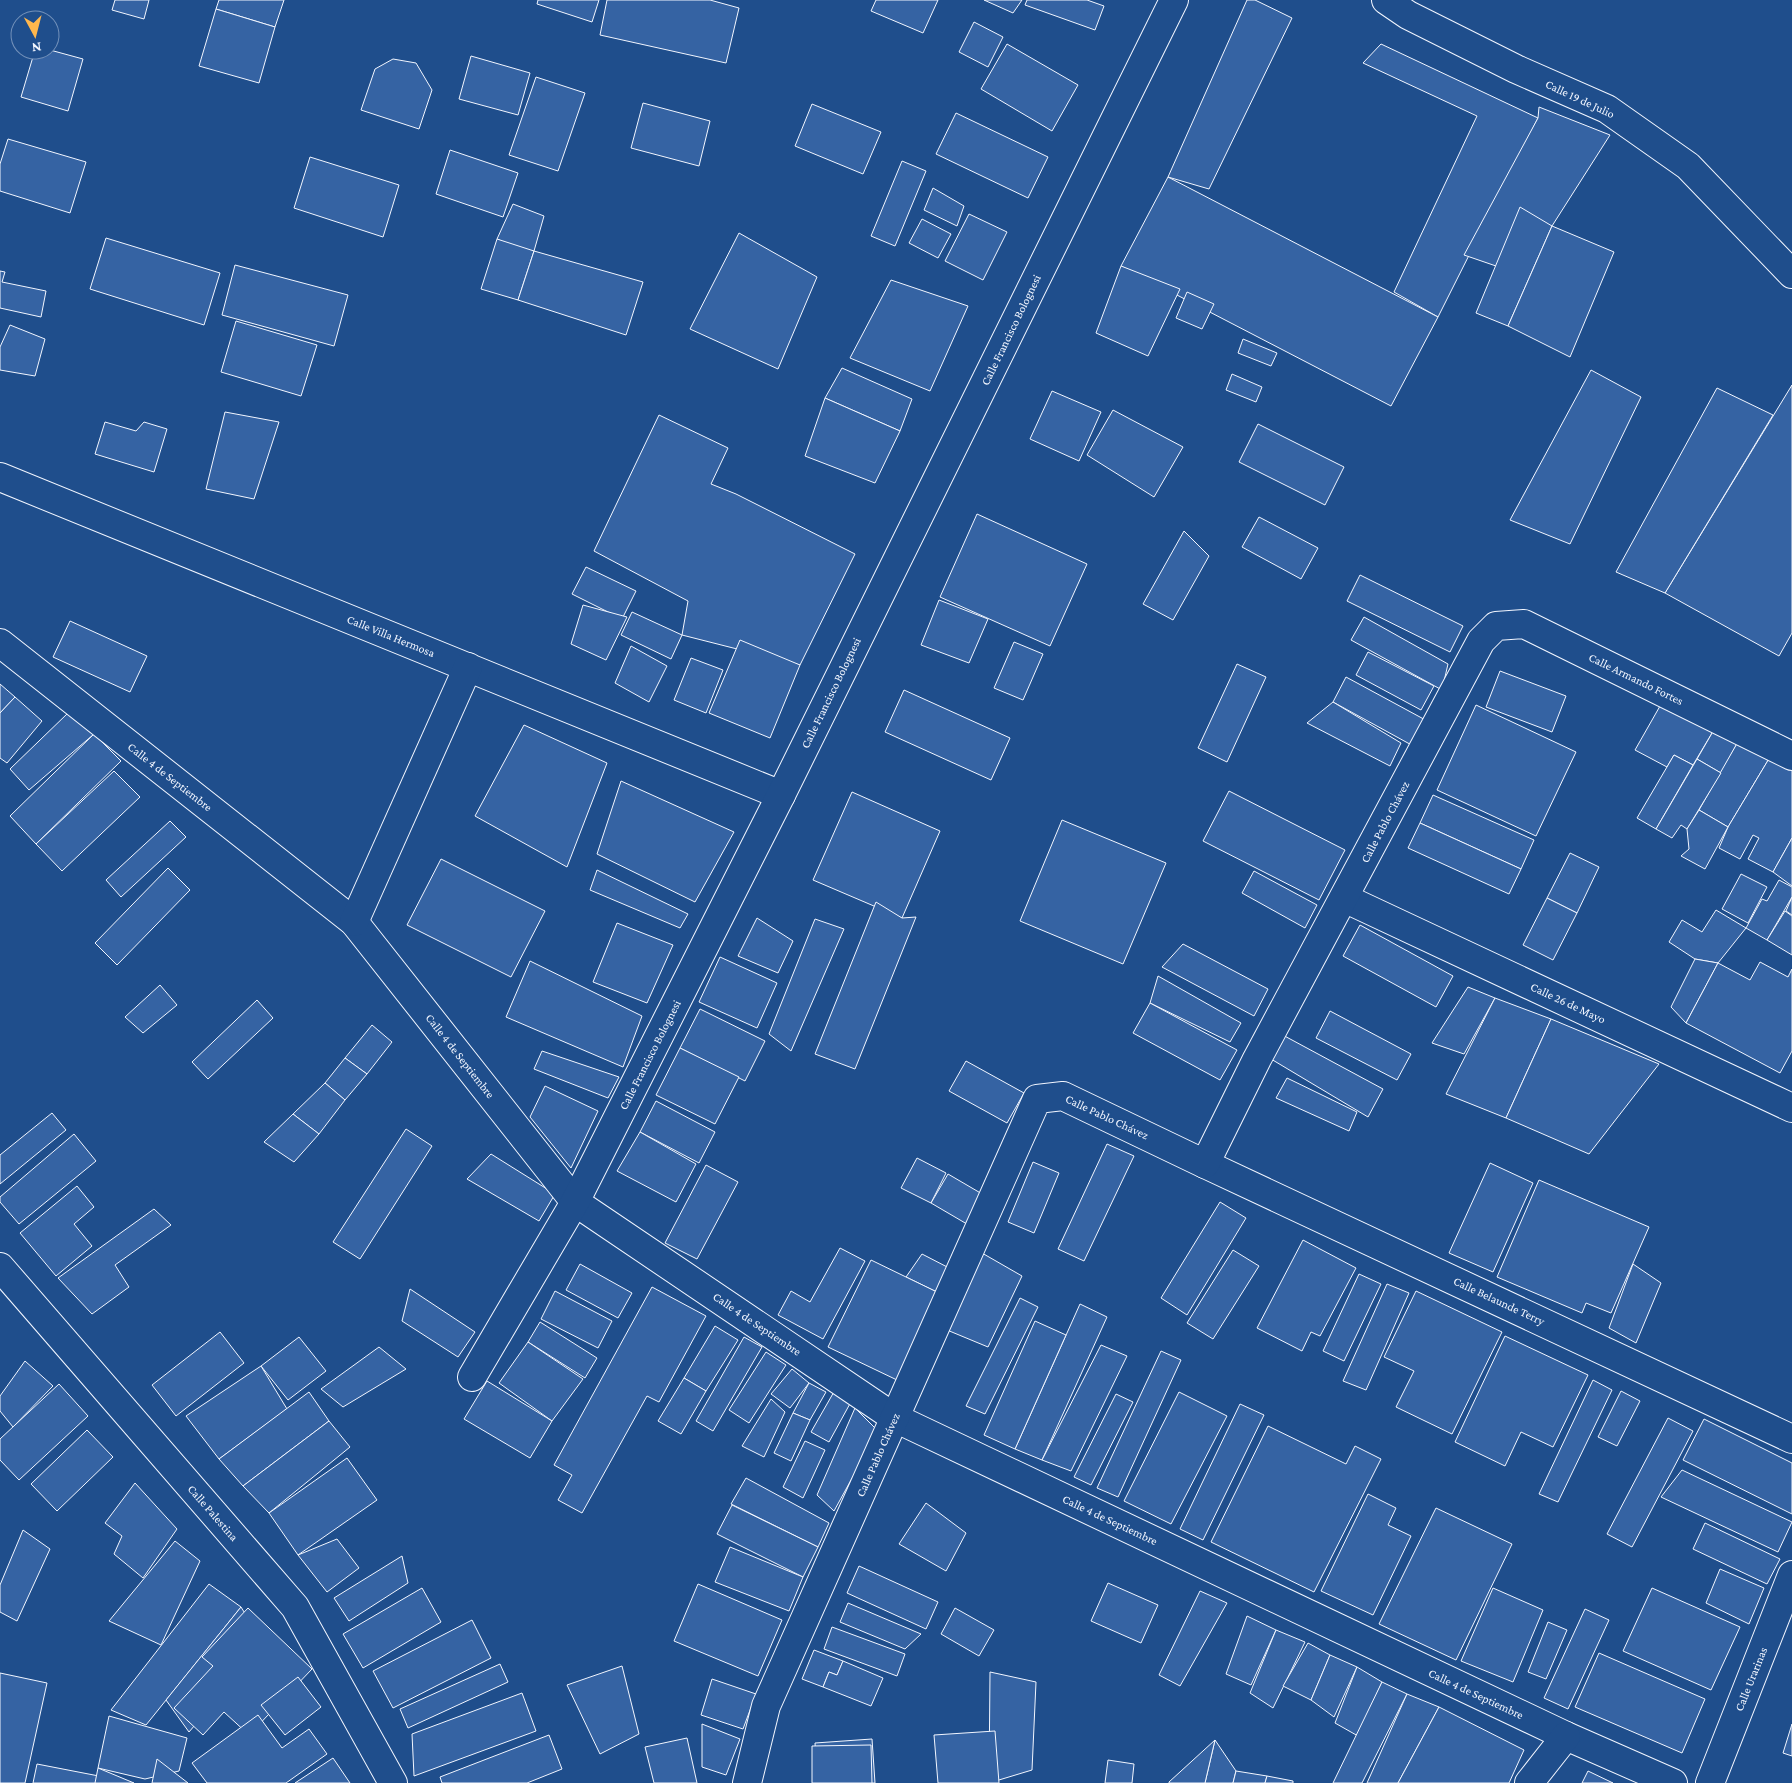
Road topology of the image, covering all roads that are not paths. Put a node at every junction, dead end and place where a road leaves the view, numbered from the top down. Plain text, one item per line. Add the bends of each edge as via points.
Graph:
1 (1174, 0) edge
2 (1386, 0) edge
3 (1792, 274) edge
4 (0, 477) edge
5 (1481, 641) joint
6 (0, 643) edge
7 (468, 667) junction
8 (1792, 756) edge
9 (781, 796) junction
10 (1344, 898) junction
11 (354, 922) junction
12 (1792, 1108) edge
13 (1205, 1164) junction
14 (576, 1202) junction
15 (0, 1267) edge
16 (472, 1378) dead end
17 (895, 1418) junction
18 (1792, 1439) edge
19 (1792, 1575) edge
20 (1566, 1736) junction
21 (393, 1783) edge
22 (747, 1783) edge
23 (1529, 1783) edge
24 (1673, 1783) edge
25 (1710, 1783) edge

1 - 9 street, Calle Francisco Bolognesi
2 - 3 street, Calle 19 de Julio via 1408,15 1516,70 1607,109 1688,166
4 - 7 street, Calle Villa Hermosa
5 - 8 street, Calle Armando Fortes via 1496,626 1524,624
5 - 10 street, Calle Pablo Chávez
6 - 11 street, Calle 4 de Septiembre
7 - 9 street, Calle Villa Hermosa
7 - 11 street
9 - 14 street, Calle Francisco Bolognesi
10 - 12 street, Calle 26 de Mayo
10 - 13 street, Calle Pablo Chávez
11 - 14 street, Calle 4 de Septiembre
13 - 17 street, Calle Pablo Chávez via 1063,1096 1037,1099
13 - 18 street, Calle Belaunde Terry
14 - 16 street, Calle Francisco Bolognesi
14 - 17 street, Calle 4 de Septiembre
15 - 21 street, Calle Palestina via 295,1607
17 - 20 street, Calle 4 de Septiembre
17 - 22 street, Calle Pablo Chávez via 766,1706
19 - 25 street, Calle Urarinas
20 - 23 street
20 - 24 street, Calle 4 de Septiembre

